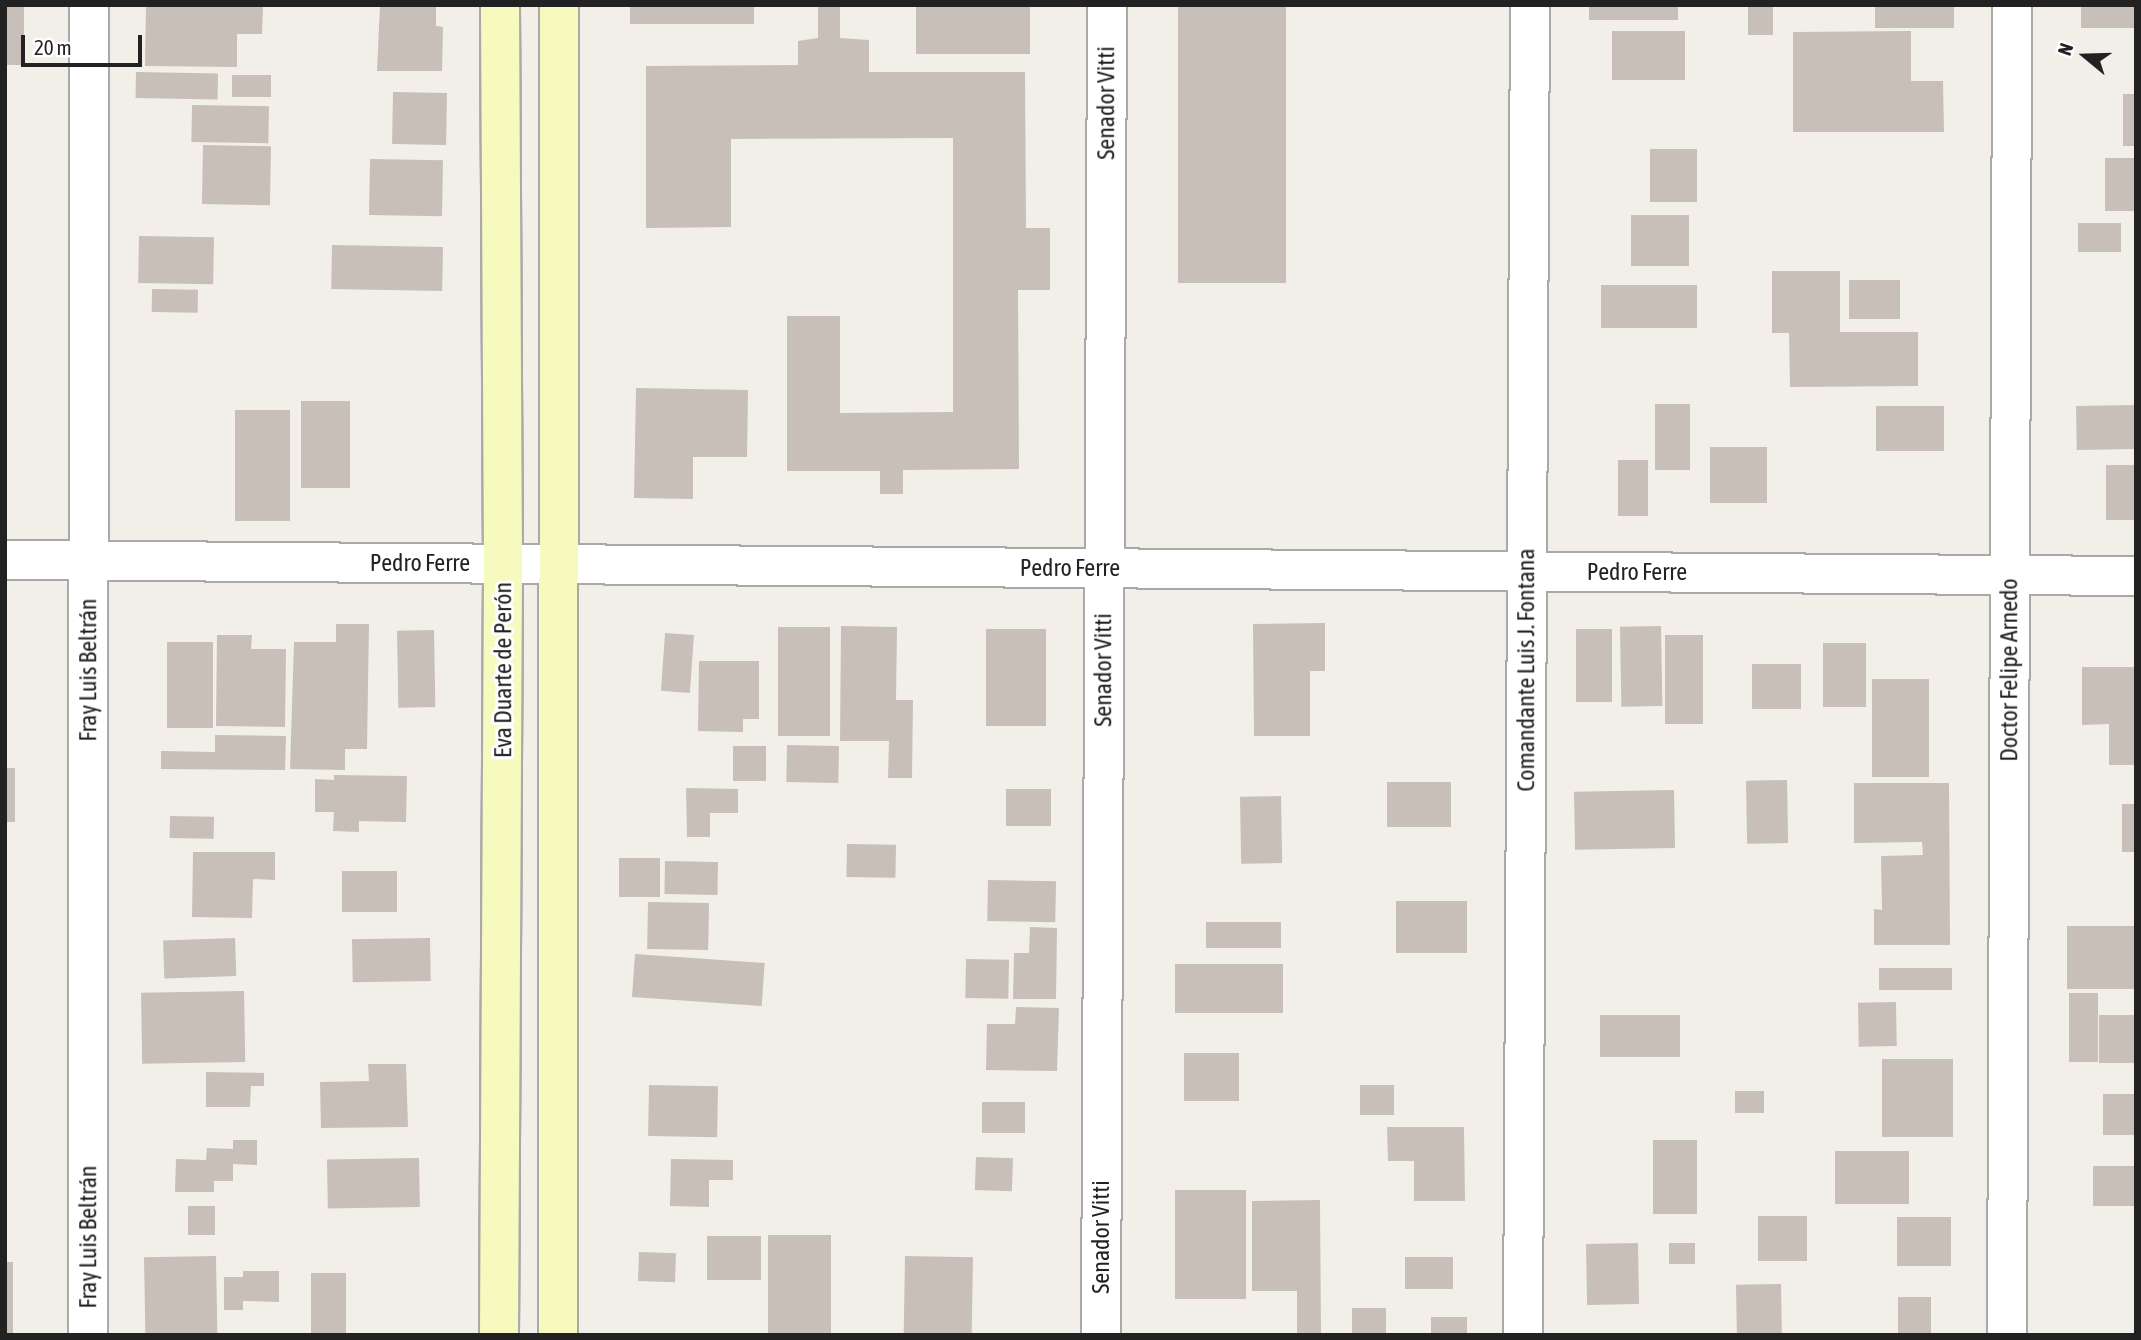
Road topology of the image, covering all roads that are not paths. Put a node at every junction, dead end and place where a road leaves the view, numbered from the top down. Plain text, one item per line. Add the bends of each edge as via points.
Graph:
1 (89, 5) edge
2 (500, 5) edge
3 (559, 5) edge
4 (1107, 5) edge
5 (1530, 5) edge
6 (2012, 5) edge
7 (5, 560) edge
8 (89, 561) junction
9 (503, 563) junction
10 (561, 564) junction
11 (1104, 568) junction
12 (1527, 571) junction
13 (2009, 575) junction
14 (2136, 576) edge
15 (88, 1335) edge
16 (499, 1335) edge
17 (558, 1335) edge
18 (1101, 1335) edge
19 (1523, 1335) edge
20 (2007, 1335) edge

1 - 8 street, Fray Luis Beltrán
2 - 9 street, Eva Duarte de Perón
3 - 10 street
4 - 11 street, Senador Vitti
5 - 12 street, Comandante Luis J. Fontana
6 - 13 street, Doctor Felipe Arnedo
7 - 8 street, Pedro Ferre
8 - 9 street, Pedro Ferre
8 - 15 street, Fray Luis Beltrán
9 - 10 street, Pedro Ferre
9 - 16 street, Eva Duarte de Perón
10 - 11 street, Pedro Ferre
10 - 17 street
11 - 12 street, Pedro Ferre
11 - 18 street, Senador Vitti
12 - 13 street, Pedro Ferre
12 - 19 street, Comandante Luis J. Fontana
13 - 14 street, Pedro Ferre
13 - 20 street, Doctor Felipe Arnedo

